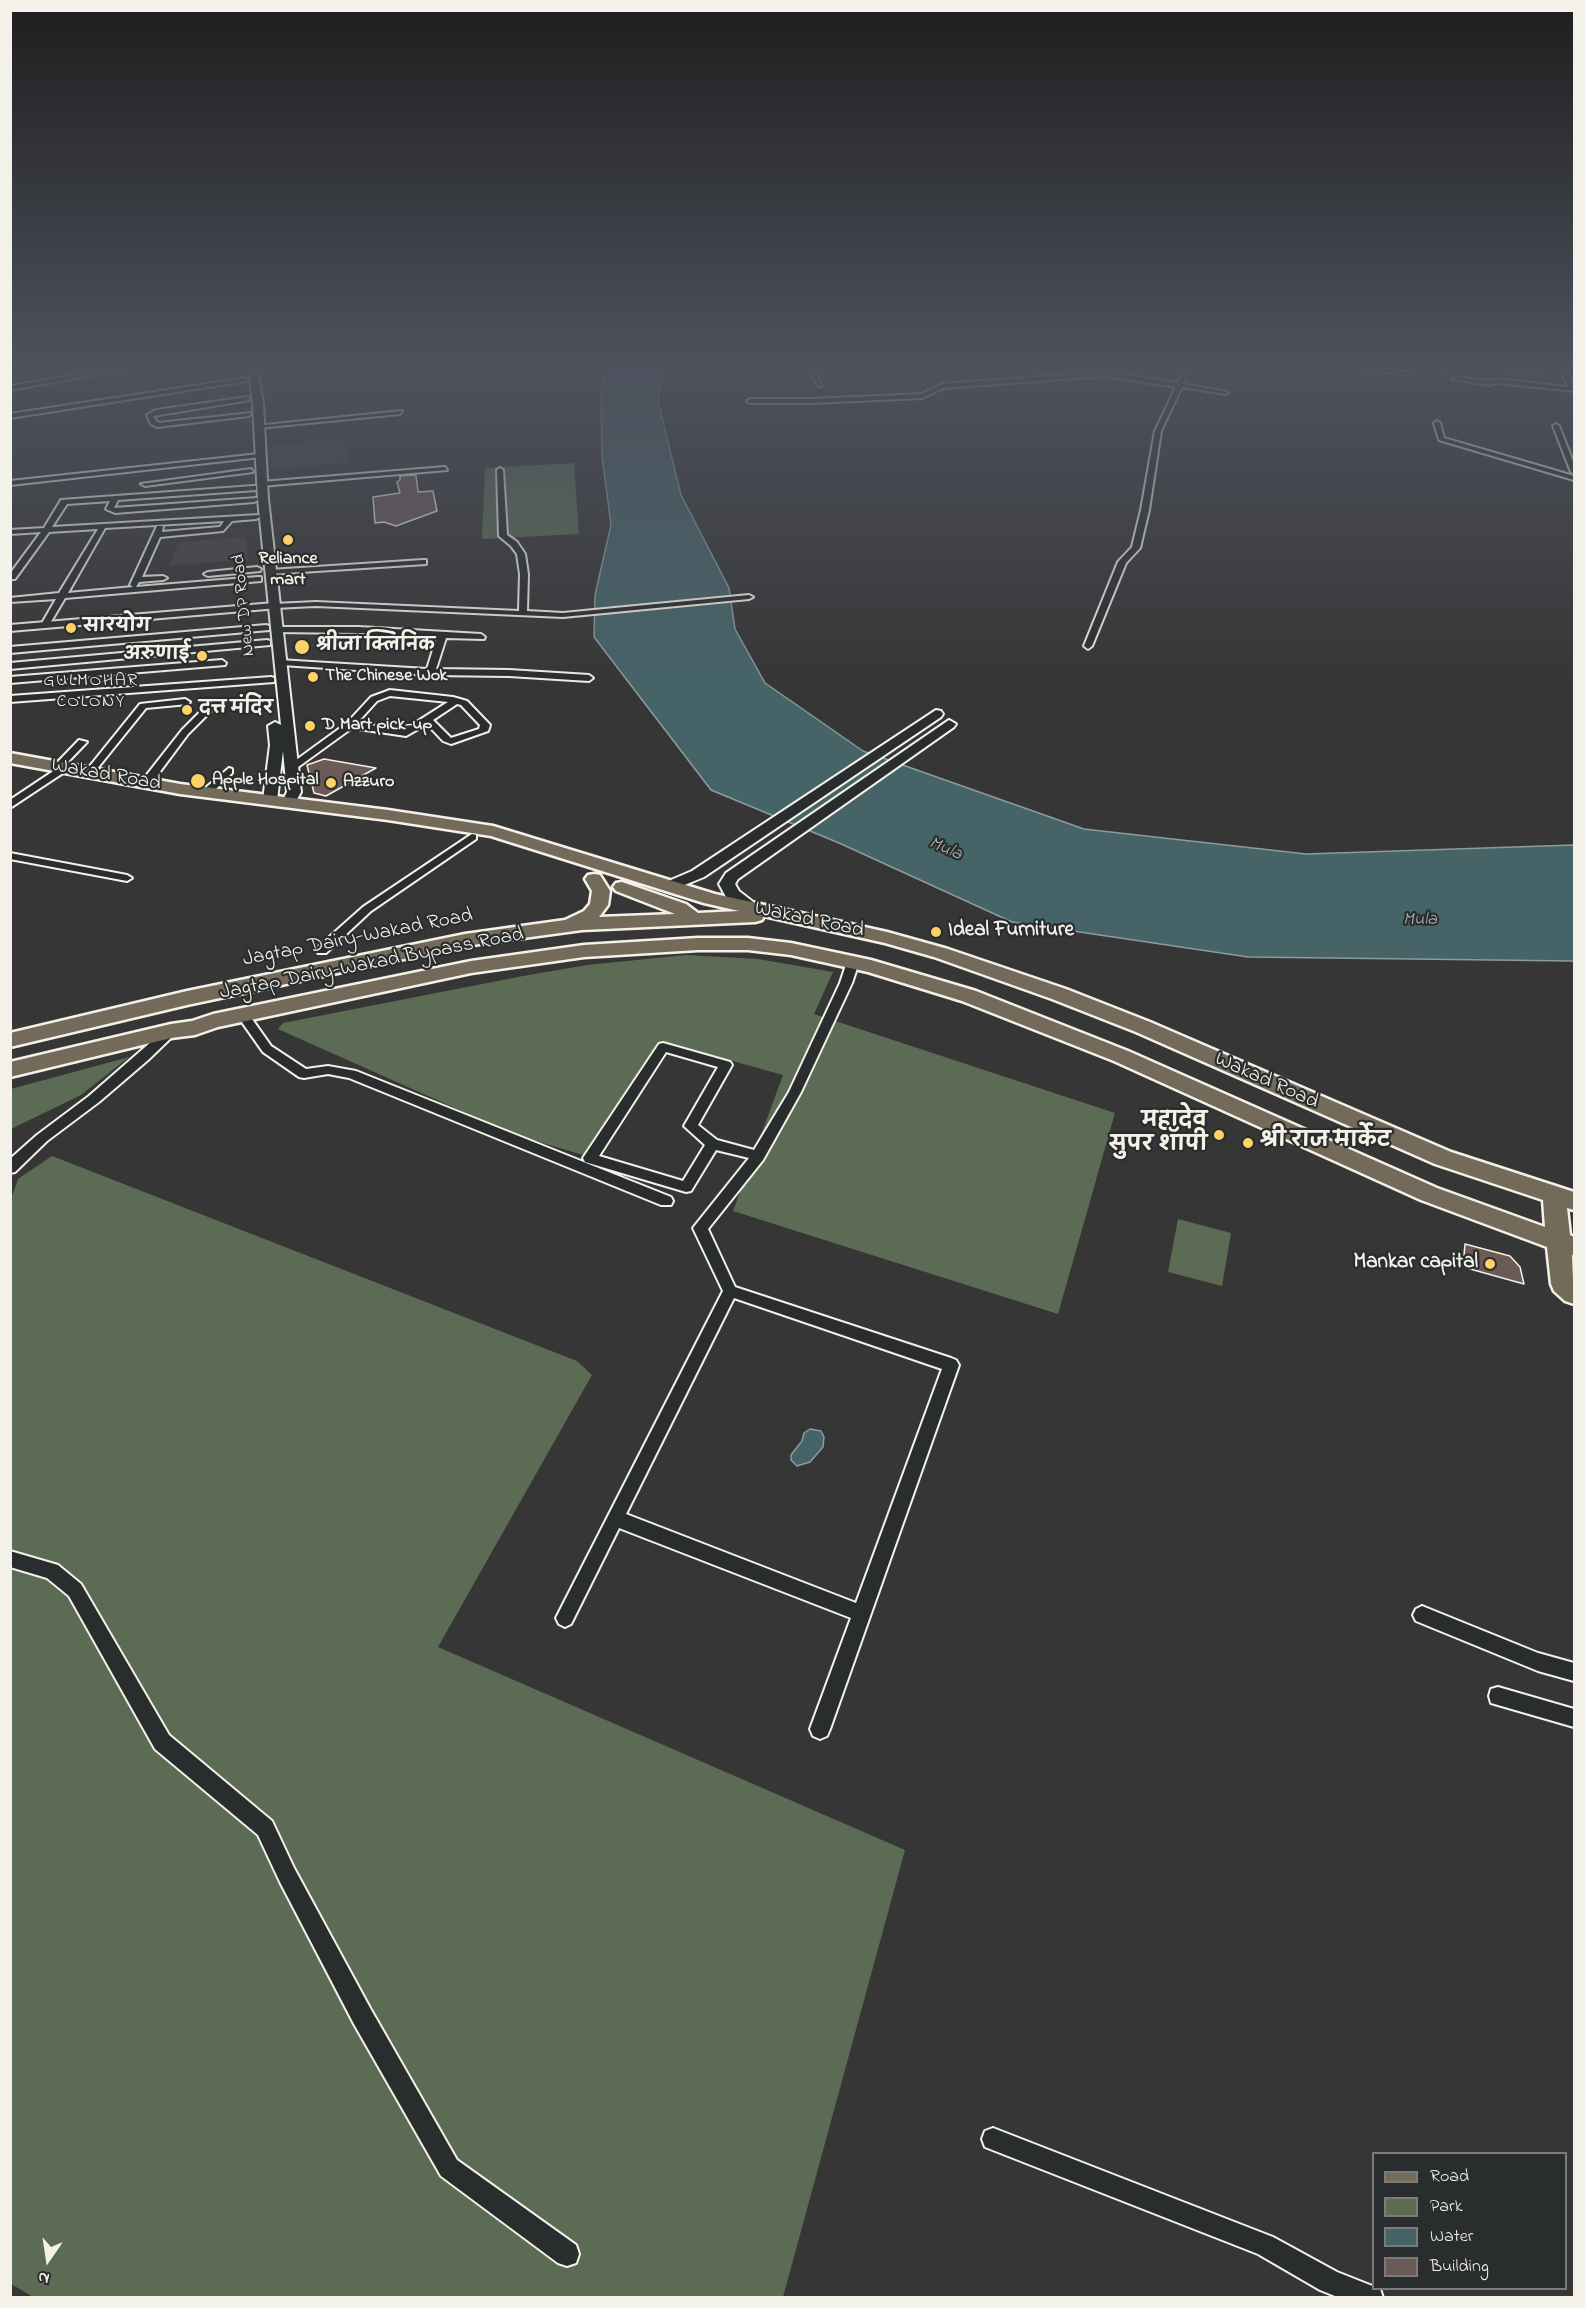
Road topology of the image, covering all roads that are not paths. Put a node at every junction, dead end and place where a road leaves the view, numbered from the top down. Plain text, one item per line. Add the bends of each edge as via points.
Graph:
1 (69, 477) edge
2 (204, 477) edge
3 (252, 477) edge
4 (255, 477) edge
5 (379, 477) edge
6 (500, 477) edge
7 (1150, 477) edge
8 (10, 483) edge
9 (145, 484) dead end
10 (256, 491) junction
11 (115, 498) junction
12 (256, 518) junction
13 (229, 519) junction
14 (161, 523) junction
15 (103, 526) junction
16 (47, 529) junction
17 (10, 532) edge
18 (157, 535) junction
19 (423, 562) dead end
20 (208, 574) dead end
21 (12, 577) edge
22 (163, 578) dead end
23 (263, 588) junction
24 (61, 596) junction
25 (749, 597) dead end
26 (10, 600) edge
27 (523, 613) junction
28 (45, 625) junction
29 (10, 628) edge
30 (271, 629) junction
31 (196, 634) junction
32 (442, 635) junction
33 (481, 637) dead end
34 (1088, 646) dead end
35 (268, 648) joint
36 (193, 649) junction
37 (10, 650) edge
38 (282, 662) junction
39 (222, 663) dead end
40 (10, 666) edge
41 (431, 672) junction
42 (100, 674) junction
43 (589, 678) dead end
44 (10, 680) edge
45 (271, 681) dead end
46 (110, 691) junction
47 (10, 699) edge
48 (453, 700) junction
49 (185, 702) dead end
50 (206, 711) dead end
51 (274, 713) dead end
52 (936, 714) dead end
53 (428, 720) junction
54 (949, 724) dead end
55 (350, 725) junction
56 (82, 742) dead end
57 (10, 758) edge
58 (10, 766) edge
59 (291, 768) junction
60 (58, 770) junction
61 (229, 771) dead end
62 (89, 773) junction
63 (146, 783) junction
64 (206, 793) junction
65 (11, 805) edge
66 (277, 805) junction
67 (472, 837) junction
68 (10, 856) edge
69 (127, 878) dead end
70 (594, 879) junction
71 (669, 886) junction
72 (695, 894) junction
73 (751, 908) junction
74 (778, 914) junction
75 (725, 918) junction
76 (694, 919) junction
77 (568, 926) junction
78 (724, 943) junction
79 (748, 944) junction
80 (322, 950) dead end
81 (853, 962) junction
82 (243, 1015) junction
83 (171, 1031) junction
84 (10, 1040) edge
85 (10, 1070) edge
86 (713, 1144) junction
87 (758, 1156) junction
88 (10, 1168) edge
89 (1564, 1198) edge
90 (666, 1201) dead end
91 (1566, 1244) edge
92 (730, 1290) junction
93 (1575, 1294) edge
94 (615, 1518) junction
95 (10, 1559) edge
96 (862, 1614) junction
97 (1422, 1615) dead end
98 (565, 1618) dead end
99 (1575, 1672) edge
100 (1498, 1696) dead end
101 (1575, 1718) edge
102 (820, 1729) dead end
103 (993, 2139) dead end
104 (567, 2254) dead end
105 (1371, 2298) edge

1 - 8 street
2 - 9 street
3 - 10 main road, New DP Road
4 - 10 main road, New DP Road
5 - 10 street
6 - 27 street via 502,537 521,554
7 - 34 street via 1136,549 1122,562
10 - 11 street
10 - 11 street via 115,511 110,509
10 - 12 main road, New DP Road
10 - 23 main road, New DP Road
11 - 16 street via 64,502
12 - 13 street
12 - 23 main road, New DP Road
13 - 14 street
13 - 18 street via 223,529
14 - 15 street
14 - 18 street
15 - 16 street
15 - 24 street
16 - 17 street
16 - 21 street
18 - 22 street via 136,582
19 - 23 street
20 - 23 street
23 - 24 street
23 - 27 street via 316,604
23 - 28 street
23 - 30 main road, New DP Road
24 - 26 street
24 - 28 street
25 - 27 street via 578,613 564,618
28 - 29 street
30 - 31 street
30 - 32 street
30 - 35 main road, New DP Road
30 - 38 main road, New DP Road
31 - 36 street
31 - 37 street
32 - 33 street
32 - 41 street
35 - 36 street
36 - 40 street
38 - 41 street
38 - 59 main road, New DP Road
39 - 42 street
41 - 43 street
42 - 44 street
42 - 46 street
45 - 46 street
46 - 47 street
48 - 53 street
48 - 53 street via 471,710 486,726 483,731 451,741
48 - 55 street via 381,695
49 - 62 street via 143,706
50 - 63 street
51 - 66 main road
52 - 71 main road via 698,874
53 - 55 street via 406,733
54 - 73 main road via 732,876 727,884 732,894
55 - 59 street
56 - 60 street
57 - 60 main road, Wakad Road
58 - 60 main road, Wakad Road
59 - 66 main road, New DP Road via 294,792
60 - 62 main road, Wakad Road
60 - 65 street
60 - 66 main road, Wakad Road via 170,796
61 - 64 street
62 - 63 main road, Wakad Road
63 - 64 main road, Wakad Road
64 - 66 main road, Wakad Road
66 - 67 main road, Wakad Road
66 - 71 main road, Wakad Road via 494,831
67 - 70 main road, Wakad Road
67 - 80 street via 367,909
68 - 69 street
70 - 76 main road, Wakad Road via 679,908
70 - 77 main road via 601,891 599,905 591,915
71 - 72 main road, Wakad Road
72 - 73 main road, Wakad Road
72 - 75 main road
73 - 74 main road, Wakad Road
74 - 75 main road, Jagtap Dairy-Wakad Road
74 - 89 main road, Wakad Road via 887,938 989,968 1143,1027 1443,1158
75 - 76 main road, Jagtap Dairy-Wakad Road
75 - 79 main road via 743,931
76 - 77 main road, Jagtap Dairy-Wakad Road
76 - 78 main road, Wakad Road
77 - 84 main road, Jagtap Dairy-Wakad Road via 454,943 187,998
78 - 79 main road, Jagtap Dairy-Wakad Bypass Road
78 - 82 main road, Jagtap Dairy-Wakad Bypass Road via 529,958
79 - 81 main road, Wakad Road
81 - 87 street via 795,1092
81 - 91 main road, Wakad Road via 947,988 1038,1021 1408,1185
82 - 83 main road, Jagtap Dairy-Wakad Bypass Road
82 - 90 street via 267,1049 304,1074 328,1070 351,1074
83 - 85 main road, Jagtap Dairy-Wakad Bypass Road
83 - 88 street
86 - 86 street via 686,1187 590,1158 663,1047 726,1065 691,1126
86 - 87 street
87 - 92 street via 700,1228
89 - 91 main road
91 - 93 main road via 1563,1284
92 - 94 street
92 - 96 street via 951,1365
94 - 96 street
94 - 98 street
95 - 104 street via 52,1571 75,1590 162,1742 265,1828 357,2006 449,2168
96 - 102 street
97 - 99 street via 1538,1662
100 - 101 street
103 - 105 street via 1265,2246 1329,2281

